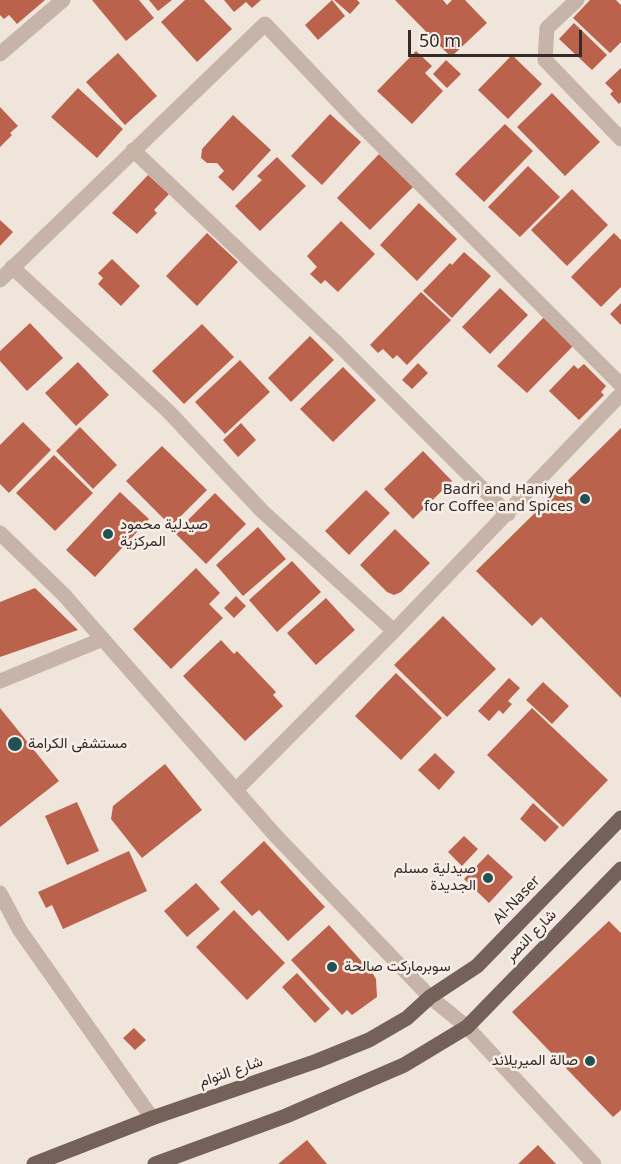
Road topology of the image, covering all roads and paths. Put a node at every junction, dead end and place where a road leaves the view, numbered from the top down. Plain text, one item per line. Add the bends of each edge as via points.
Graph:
1 (63, 0) edge
2 (576, 0) edge
3 (0, 54) edge
4 (621, 139) edge
5 (133, 150) junction
6 (12, 267) junction
7 (0, 280) edge
8 (621, 385) edge
9 (621, 394) edge
10 (508, 514) junction
11 (0, 533) edge
12 (394, 631) junction
13 (103, 639) junction
14 (0, 681) edge
15 (236, 790) junction
16 (621, 818) edge
17 (621, 869) edge
18 (0, 893) edge
19 (430, 997) junction
20 (467, 1027) junction
21 (152, 1118) junction
22 (34, 1164) edge
23 (154, 1164) edge
24 (594, 1164) edge

1 - 3 street
2 - 4 street via 547,28 545,60
5 - 6 street
5 - 8 street via 265,24
5 - 10 street via 338,344
6 - 7 street
6 - 12 street via 168,411 262,511
9 - 10 street
10 - 12 street
11 - 13 street
12 - 15 street
13 - 14 street
13 - 15 street
15 - 19 street
16 - 19 main road, Al-Naser via 477,966
17 - 20 main road, شارع النصر
18 - 21 street via 19,929
19 - 20 street
19 - 21 main road, شارع التوام via 407,1018 369,1040
20 - 23 main road via 404,1065 286,1116
20 - 24 street
21 - 22 main road, شارع التوام

